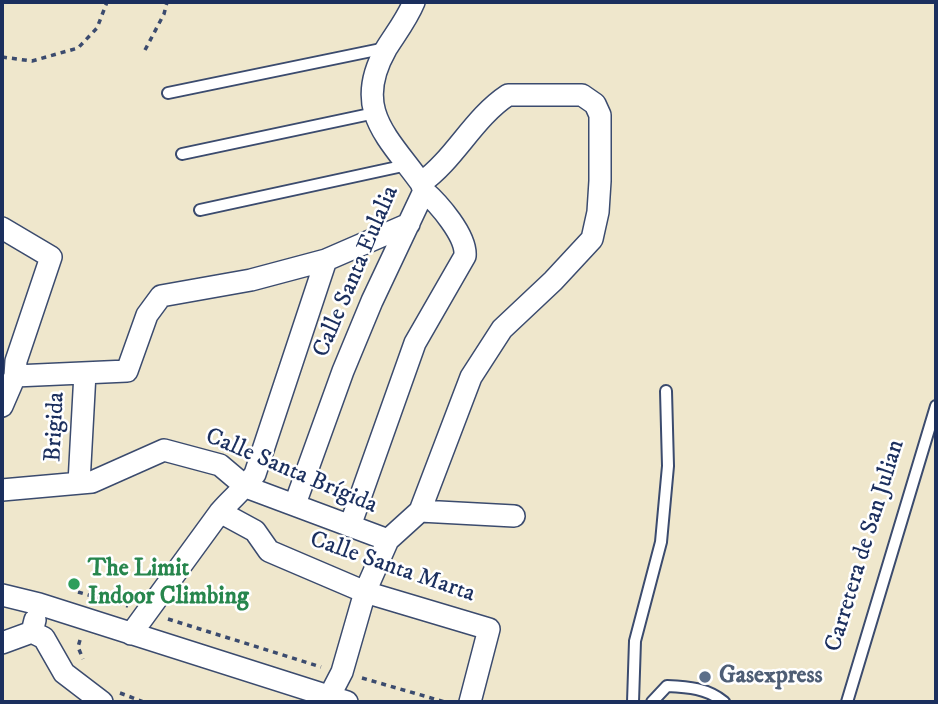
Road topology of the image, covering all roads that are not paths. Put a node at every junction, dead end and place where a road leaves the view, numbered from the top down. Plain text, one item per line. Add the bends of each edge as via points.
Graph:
1 (414, 2) edge
2 (387, 48) junction
3 (168, 93) dead end
4 (375, 113) junction
5 (182, 154) dead end
6 (408, 165) junction
7 (422, 187) junction
8 (200, 210) dead end
9 (409, 224) junction
10 (4, 234) edge
11 (326, 260) junction
12 (85, 373) junction
13 (15, 376) junction
14 (666, 391) dead end
15 (2, 404) edge
16 (936, 405) edge
17 (79, 483) junction
18 (246, 487) junction
19 (2, 490) edge
20 (295, 505) junction
21 (220, 512) junction
22 (420, 512) junction
23 (514, 516) dead end
24 (350, 526) junction
25 (388, 540) junction
26 (365, 592) junction
27 (2, 595) edge
28 (39, 604) junction
29 (32, 632) junction
30 (131, 634) junction
31 (2, 643) edge
32 (64, 673) junction
33 (338, 699) edge
34 (81, 702) edge
35 (102, 702) edge
36 (470, 702) edge
37 (633, 702) edge
38 (652, 702) edge
39 (724, 702) edge
40 (847, 702) edge

1 - 2 street
2 - 3 lane
2 - 4 street via 373,75
4 - 5 lane
4 - 6 street via 383,133
6 - 7 street
6 - 8 lane
7 - 9 street, Calle Santa Eulalia
7 - 22 street, Calle Santa Eulalia via 483,116 508,95 582,95 596,104 600,181 592,239 502,330 471,377
7 - 24 street via 443,210 465,256 415,343
9 - 11 street
9 - 20 street, Calle Santa Eulalia via 343,371
10 - 13 street via 51,257 16,360
11 - 12 street via 251,280 161,296 146,315 127,371
11 - 18 street via 255,474
12 - 13 street
12 - 17 street, Brigida
13 - 15 street
14 - 37 lane via 668,466 662,529 635,641
16 - 40 lane, Carretera de San Julian
17 - 18 street, Calle Santa Brígida via 92,482 164,450 220,465
17 - 19 street, Calle Santa Brígida
18 - 20 street, Calle Santa Brígida
18 - 21 street
20 - 24 street, Calle Santa Brígida
21 - 26 street, Calle Santa Marta via 255,531 269,551
21 - 30 street
22 - 23 street
22 - 25 street, Calle Santa Brígida
24 - 25 street, Calle Santa Brígida
25 - 26 street
26 - 33 street
26 - 36 street, Calle Santa Marta via 489,629
27 - 28 street
28 - 29 street
28 - 30 street
29 - 31 street
29 - 32 street via 44,638
30 - 33 street
32 - 34 street
32 - 35 street
38 - 39 lane via 667,686 713,693

